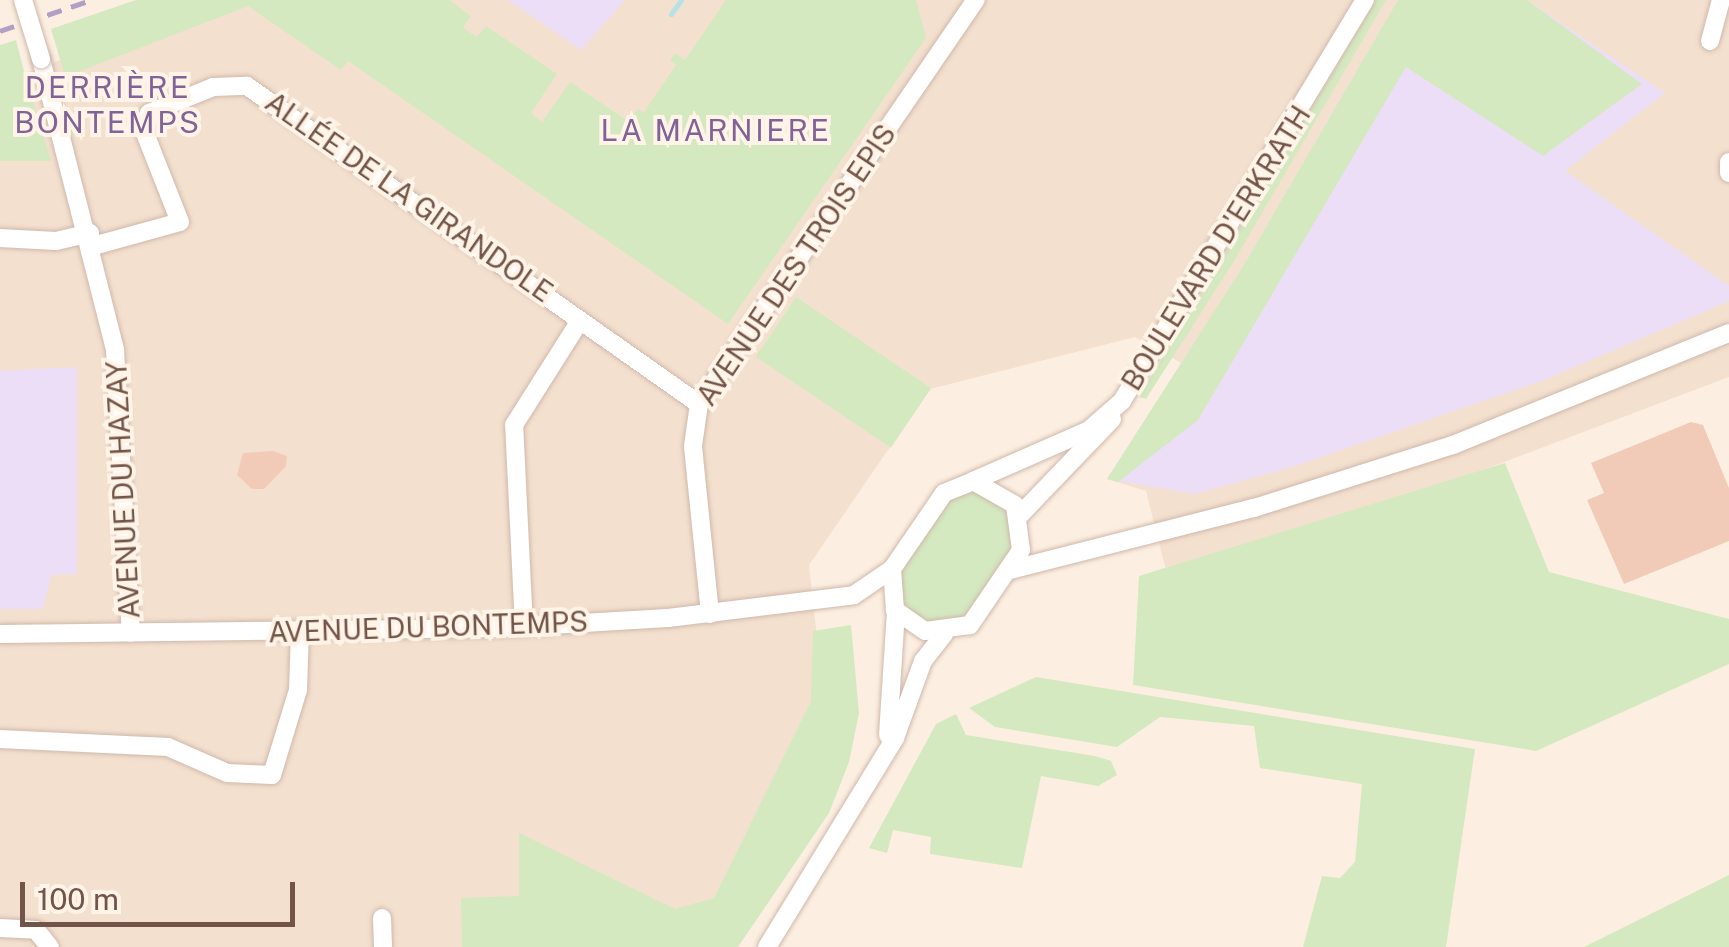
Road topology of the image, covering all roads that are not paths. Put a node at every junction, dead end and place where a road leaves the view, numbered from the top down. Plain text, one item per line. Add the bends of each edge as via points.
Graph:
1 (22, 0) edge
2 (976, 0) edge
3 (1365, 0) edge
4 (1722, 0) edge
5 (1710, 40) dead end
6 (1729, 162) edge
7 (1729, 173) edge
8 (0, 238) edge
9 (92, 240) junction
10 (579, 322) junction
11 (1729, 333) edge
12 (1122, 401) junction
13 (699, 404) junction
14 (974, 481) junction
15 (1022, 522) junction
16 (1064, 555) junction
17 (892, 570) junction
18 (1010, 570) junction
19 (854, 594) junction
20 (896, 610) junction
21 (710, 614) junction
22 (524, 627) junction
23 (300, 631) junction
24 (131, 633) junction
25 (0, 634) edge
26 (944, 634) junction
27 (0, 740) edge
28 (882, 761) junction
29 (827, 854) junction
30 (382, 918) dead end
31 (0, 928) edge
32 (46, 940) edge
33 (383, 947) edge
34 (767, 947) edge
35 (781, 947) edge

1 - 9 street, AVENUE DU HAZAY, bridge
2 - 13 street, AVENUE DES TROIS EPIS
3 - 12 street, BOULEVARD D'ERKRATH
4 - 5 street
6 - 7 street
8 - 9 street
9 - 10 street, ALLÉE DE LA GIRANDOLE via 180,222 145,133 147,116 213,86 247,86
9 - 24 street, AVENUE DU HAZAY via 124,428
10 - 13 street, ALLÉE DE LA GIRANDOLE
10 - 22 street via 516,418
11 - 16 street via 1453,445 1254,508
12 - 14 street, BOULEVARD D'ERKRATH via 1088,430
12 - 15 street via 1099,439 1042,483
13 - 21 street, AVENUE DES TROIS EPIS via 693,446
14 - 15 street via 1001,491
14 - 17 street via 944,493
15 - 16 street via 1040,548
15 - 18 street
16 - 18 street
17 - 19 street, AVENUE DU BONTEMPS
17 - 20 street
18 - 26 street via 976,620
19 - 20 street, AVENUE DU BONTEMPS
19 - 21 street, AVENUE DU BONTEMPS
20 - 26 street via 916,628
20 - 28 street
21 - 22 street, AVENUE DU BONTEMPS
22 - 23 street, AVENUE DU BONTEMPS
23 - 24 street, AVENUE DU BONTEMPS
23 - 27 street via 298,690 272,775 227,774 168,747
24 - 25 street, AVENUE DU BONTEMPS
26 - 28 street via 923,661
28 - 29 street
29 - 34 street
29 - 35 street
30 - 33 street
31 - 32 street

